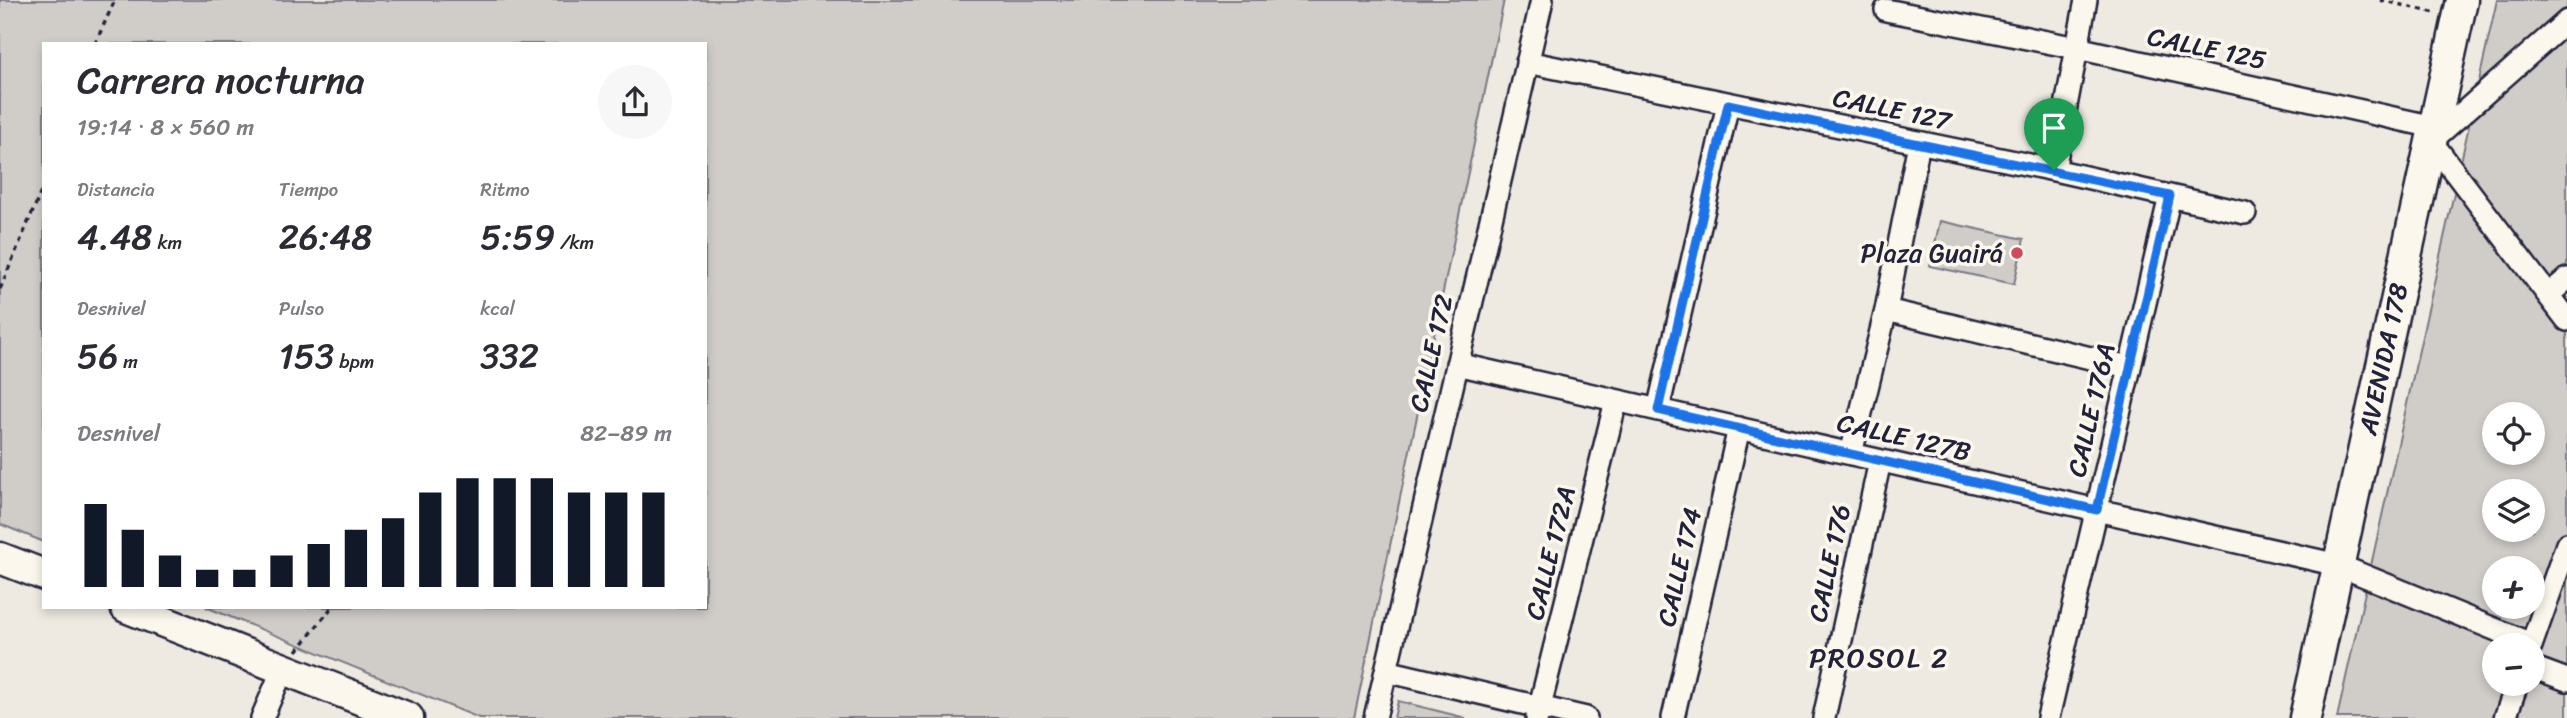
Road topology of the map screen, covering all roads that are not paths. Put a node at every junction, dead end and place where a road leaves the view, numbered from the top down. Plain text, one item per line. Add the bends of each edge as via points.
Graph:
1 (1542, 0) edge
2 (2086, 0) edge
3 (2460, 9) edge
4 (1886, 10) dead end
5 (2567, 21) edge
6 (2077, 48) junction
7 (1527, 62) junction
8 (1728, 104) junction
9 (2433, 134) junction
10 (1919, 143) junction
11 (2054, 170) junction
12 (2170, 196) junction
13 (2245, 213) dead end
14 (2567, 279) edge
15 (2548, 295) junction
16 (1886, 310) junction
17 (2567, 320) edge
18 (1457, 364) junction
19 (2129, 367) junction
20 (1616, 401) junction
21 (1658, 410) junction
22 (1738, 428) junction
23 (1851, 454) junction
24 (1880, 461) junction
25 (2097, 510) junction
26 (2567, 544) edge
27 (0, 558) edge
28 (2338, 565) junction
29 (42, 574) edge
30 (131, 609) edge
31 (2502, 633) edge
32 (2535, 633) edge
33 (283, 669) junction
34 (1386, 671) junction
35 (2545, 672) edge
36 (2567, 680) edge
37 (2513, 696) edge
38 (1539, 713) edge
39 (262, 718) edge
40 (408, 718) edge
41 (1375, 718) edge
42 (1586, 718) edge
43 (1673, 718) edge
44 (1824, 718) edge
45 (2048, 718) edge
46 (2305, 718) edge
47 (2505, 718) edge

1 - 7 street, CALLE 172
2 - 6 street
3 - 9 main road, AVENIDA 178
4 - 6 street, CALLE 125
5 - 9 street
6 - 9 street, CALLE 125
6 - 11 street
7 - 8 street, CALLE 127
7 - 18 street, CALLE 172
8 - 10 street, CALLE 127
8 - 21 street
9 - 15 street
9 - 28 main road, AVENIDA 178
10 - 11 street, CALLE 127
10 - 16 street
11 - 12 street, CALLE 127
12 - 13 street, CALLE 127
12 - 19 street, CALLE 176A
14 - 15 street
15 - 17 street
16 - 19 street
16 - 23 street
18 - 20 street, CALLE 127B
18 - 34 street, CALLE 172
19 - 25 street, CALLE 176A
20 - 21 street, CALLE 127B
20 - 38 street, CALLE 172A
21 - 22 street, CALLE 127B
22 - 23 street, CALLE 127B
22 - 43 street, CALLE 174
23 - 24 street, CALLE 127B
24 - 25 street, CALLE 127B
24 - 44 street, CALLE 176
25 - 28 street, CALLE 127B
25 - 45 street, CALLE 176A
26 - 32 street
27 - 29 main road
28 - 31 street, CALLE 127B
28 - 46 main road, AVENIDA 178
30 - 33 main road
33 - 39 street
33 - 40 main road
34 - 38 street
34 - 41 street, CALLE 172
35 - 36 street
37 - 47 street
38 - 42 street

